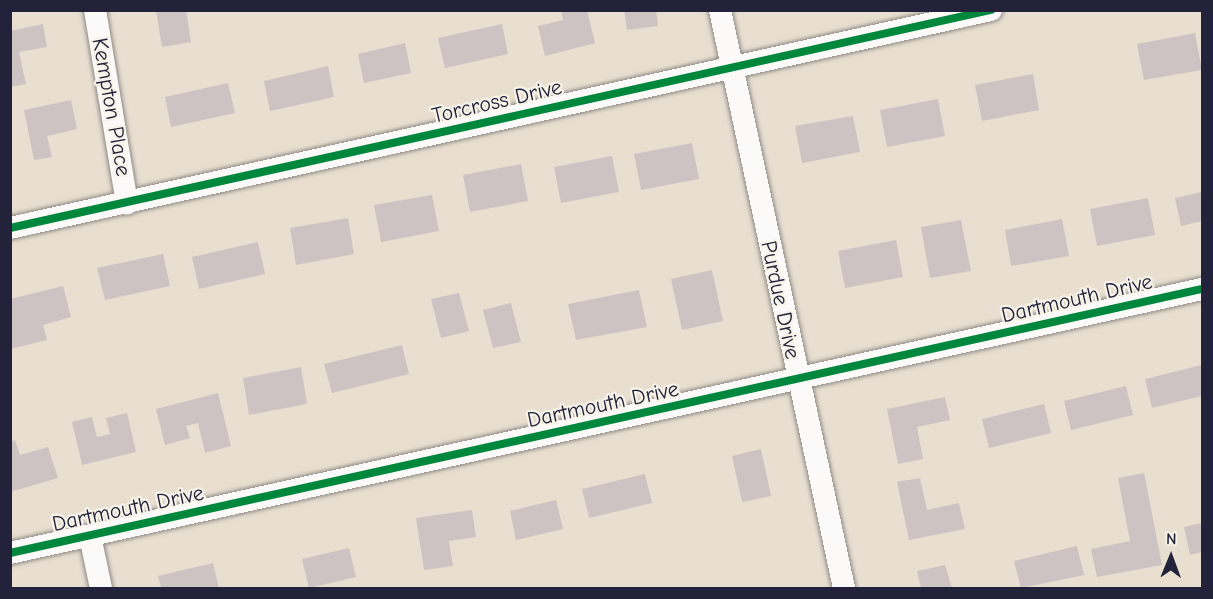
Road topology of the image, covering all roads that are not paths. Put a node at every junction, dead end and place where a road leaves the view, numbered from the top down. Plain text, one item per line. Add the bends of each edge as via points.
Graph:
1 (95, 10) edge
2 (720, 10) edge
3 (991, 10) edge
4 (731, 68) junction
5 (127, 203) junction
6 (10, 228) edge
7 (1203, 289) edge
8 (797, 380) junction
9 (90, 536) junction
10 (10, 553) edge
11 (101, 588) edge
12 (844, 588) edge

1 - 5 street, Kempton Place
2 - 4 street, Purdue Drive
3 - 4 street, Torcross Drive
4 - 5 street, Torcross Drive
4 - 8 street, Purdue Drive
5 - 6 street, Torcross Drive
7 - 8 street, Dartmouth Drive
8 - 9 street, Dartmouth Drive
8 - 12 street, Purdue Drive
9 - 10 street, Dartmouth Drive
9 - 11 street

